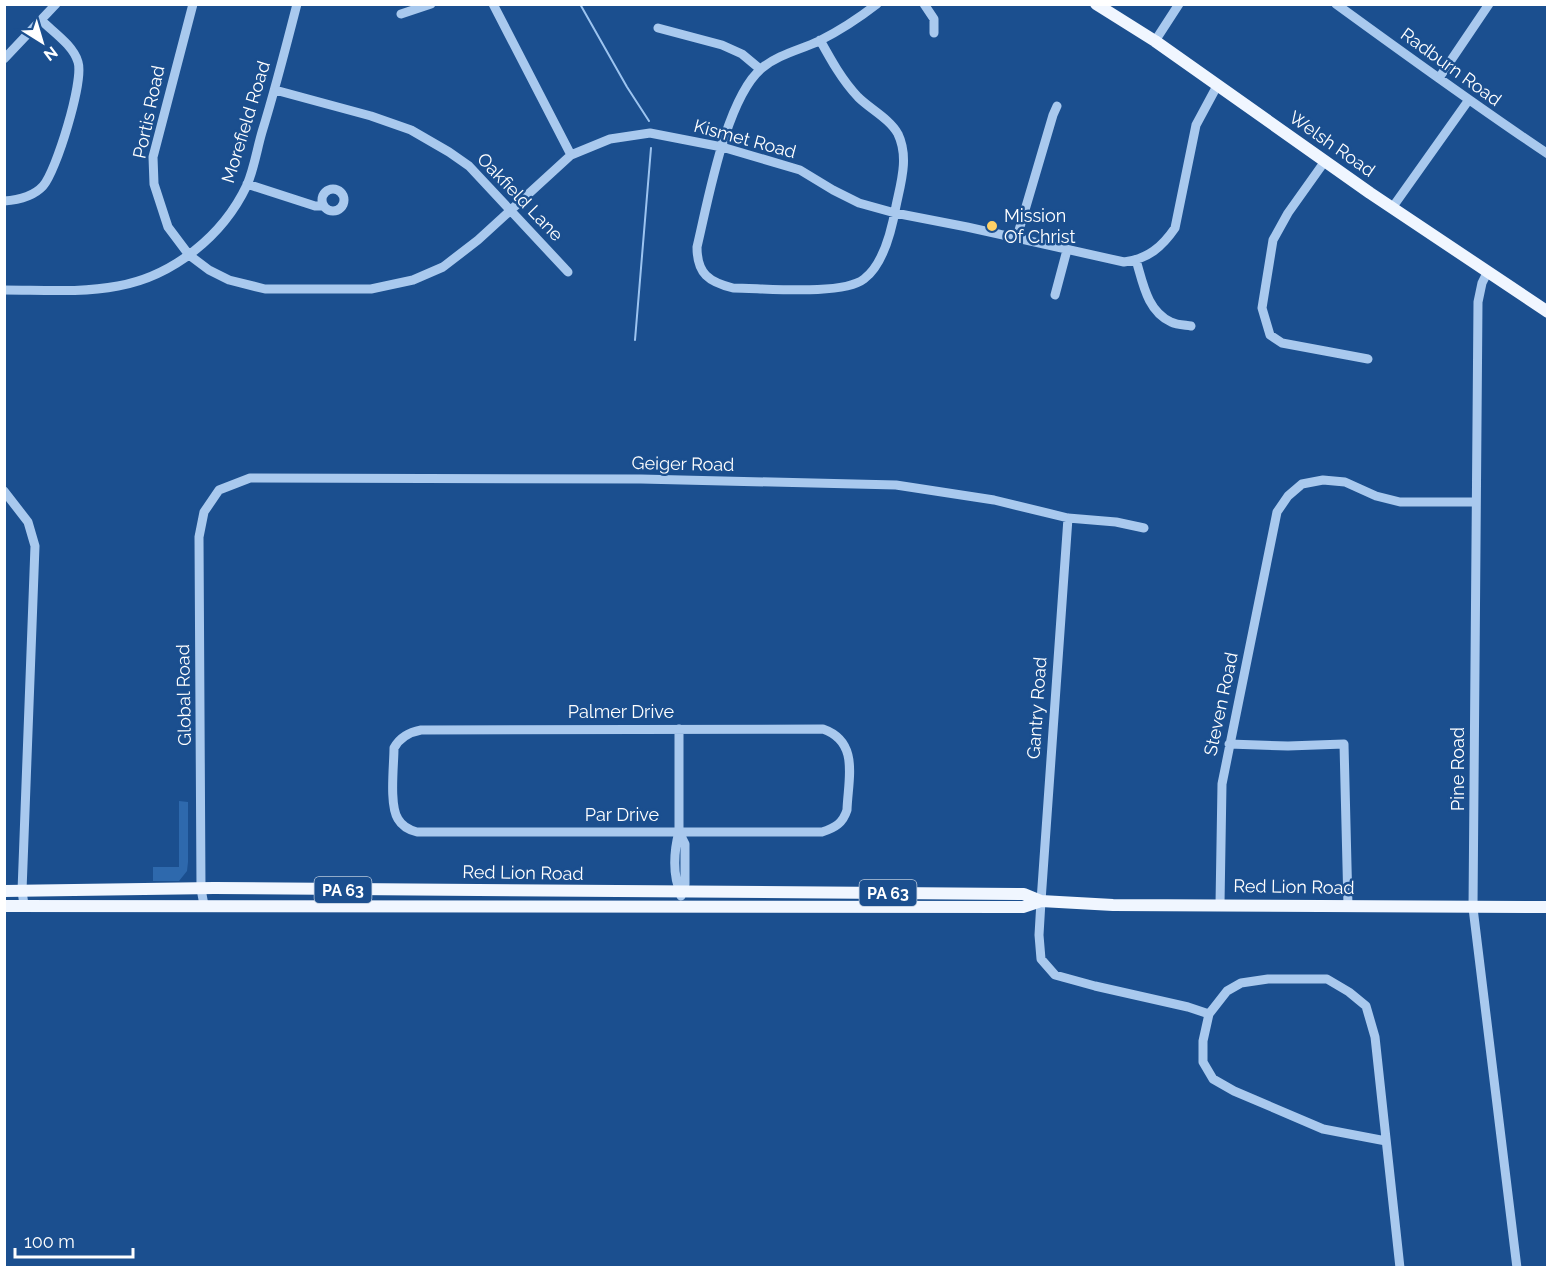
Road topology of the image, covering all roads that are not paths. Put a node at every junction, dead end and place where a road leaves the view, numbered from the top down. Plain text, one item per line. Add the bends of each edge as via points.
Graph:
1 (56, 4) edge
2 (193, 4) edge
3 (297, 4) edge
4 (431, 4) edge
5 (493, 4) edge
6 (877, 4) edge
7 (924, 4) edge
8 (1096, 4) edge
9 (1179, 4) edge
10 (1336, 4) edge
11 (1489, 4) edge
12 (401, 14) dead end
13 (41, 20) junction
14 (658, 28) dead end
15 (934, 33) dead end
16 (820, 40) junction
17 (1155, 41) junction
18 (4, 59) edge
19 (760, 69) junction
20 (1439, 78) junction
21 (1217, 86) junction
22 (275, 90) junction
23 (1468, 101) junction
24 (1057, 106) dead end
25 (722, 147) junction
26 (1548, 154) edge
27 (571, 155) junction
28 (1325, 161) junction
29 (247, 184) junction
30 (4, 201) edge
31 (324, 206) dead end
32 (1392, 208) junction
33 (512, 211) junction
34 (895, 213) junction
35 (1017, 237) junction
36 (1067, 250) junction
37 (189, 255) junction
38 (1136, 260) junction
39 (1488, 271) junction
40 (568, 272) dead end
41 (4, 290) edge
42 (1055, 295) dead end
43 (1548, 312) edge
44 (1191, 326) dead end
45 (1368, 359) dead end
46 (219, 490) joint
47 (4, 491) edge
48 (1476, 502) junction
49 (1068, 518) junction
50 (1144, 528) dead end
51 (679, 729) junction
52 (1229, 744) junction
53 (840, 824) joint
54 (403, 825) joint
55 (679, 832) junction
56 (201, 889) junction
57 (4, 891) edge
58 (22, 891) junction
59 (681, 893) junction
60 (1041, 901) junction
61 (1220, 904) junction
62 (24, 905) junction
63 (204, 905) junction
64 (4, 906) edge
65 (1348, 906) junction
66 (680, 908) junction
67 (1473, 908) junction
68 (1548, 908) edge
69 (1209, 1014) junction
70 (1386, 1141) junction
71 (1400, 1268) edge
72 (1517, 1268) edge

1 - 13 street
2 - 37 street, Portis Road via 153,157 154,184 168,227
3 - 22 street, Morefield Road
4 - 12 street
5 - 27 street
6 - 16 street
7 - 15 street via 934,19
8 - 17 main road, Welsh Road
9 - 17 street
10 - 20 street, Radburn Road
11 - 20 street
13 - 18 street
13 - 30 street via 68,46 78,63 76,94 51,175 32,194
14 - 19 street via 722,45 742,54
16 - 19 street via 786,53
16 - 34 street via 842,78 896,131 904,148
17 - 21 main road, Welsh Road
19 - 25 street via 735,108
20 - 23 street, Radburn Road
21 - 28 main road, Welsh Road
21 - 38 street via 1196,125 1175,228 1153,253
22 - 29 street, Morefield Road
22 - 33 street, Oakfield Lane via 411,130 469,166
23 - 26 street, Radburn Road
23 - 32 street
24 - 35 street
25 - 27 street, Kismet Road via 650,133 610,139
25 - 34 street, Kismet Road via 800,170 859,203
25 - 34 street via 697,247 703,272 718,284 734,288 839,289 863,280 882,256
27 - 33 street, Kismet Road
28 - 32 main road, Welsh Road
28 - 45 street via 1273,240 1262,308 1270,335 1282,343
29 - 31 street
29 - 37 street, Morefield Road via 222,223
32 - 39 main road, Welsh Road
33 - 37 street, Kismet Road via 443,267 413,280 371,289 266,289 229,280
33 - 40 street, Oakfield Lane
34 - 35 street, Kismet Road
35 - 36 street, Kismet Road
36 - 38 street, Kismet Road via 1124,262
36 - 42 street
37 - 41 street, Morefield Road via 161,272 120,286 88,291
38 - 44 street via 1147,297 1158,313 1172,322
39 - 43 main road, Welsh Road
39 - 48 street, Pine Road via 1478,302
46 - 49 street, Geiger Road via 250,478 630,479 896,485 994,500
46 - 56 street, Global Road via 204,512 199,537
47 - 58 street via 31,526 35,546
48 - 52 street, Steven Road via 1400,502 1345,482 1323,480 1302,484 1288,496 1277,512
48 - 67 street, Pine Road
49 - 50 street, Geiger Road
49 - 60 street, Gantry Road
51 - 53 street, Palmer Drive via 823,729 838,737 849,755 847,810
51 - 54 street, Palmer Drive via 412,731 394,748 394,809
51 - 55 street
52 - 61 street, Steven Road via 1222,784
52 - 65 street via 1344,744
53 - 55 street, Par Drive via 822,832
54 - 55 street, Par Drive via 417,832
55 - 59 street via 675,845 676,884
56 - 58 main road, Red Lion Road / PA 63
56 - 59 main road, Red Lion Road / PA 63
56 - 63 street, Global Road
57 - 58 main road, Red Lion Road / PA 63
58 - 62 street
59 - 60 main road, Red Lion Road / PA 63 via 1024,894
59 - 66 street
60 - 61 main road, Red Lion Road / PA 63
60 - 66 main road, Red Lion Road / PA 63 via 1023,907
60 - 69 street, Gantry Road via 1041,959 1055,975
61 - 65 main road, Red Lion Road / PA 63
62 - 63 main road, Red Lion Road / PA 63
62 - 64 main road, Red Lion Road / PA 63
63 - 66 main road, Red Lion Road / PA 63
65 - 67 main road, Red Lion Road / PA 63
67 - 68 main road, Red Lion Road / PA 63
67 - 72 street, Pine Road
69 - 70 street via 1203,1062 1213,1079 1323,1129
69 - 70 street via 1227,991 1241,983 1268,979 1327,980 1349,992 1366,1006 1375,1037
70 - 71 street

